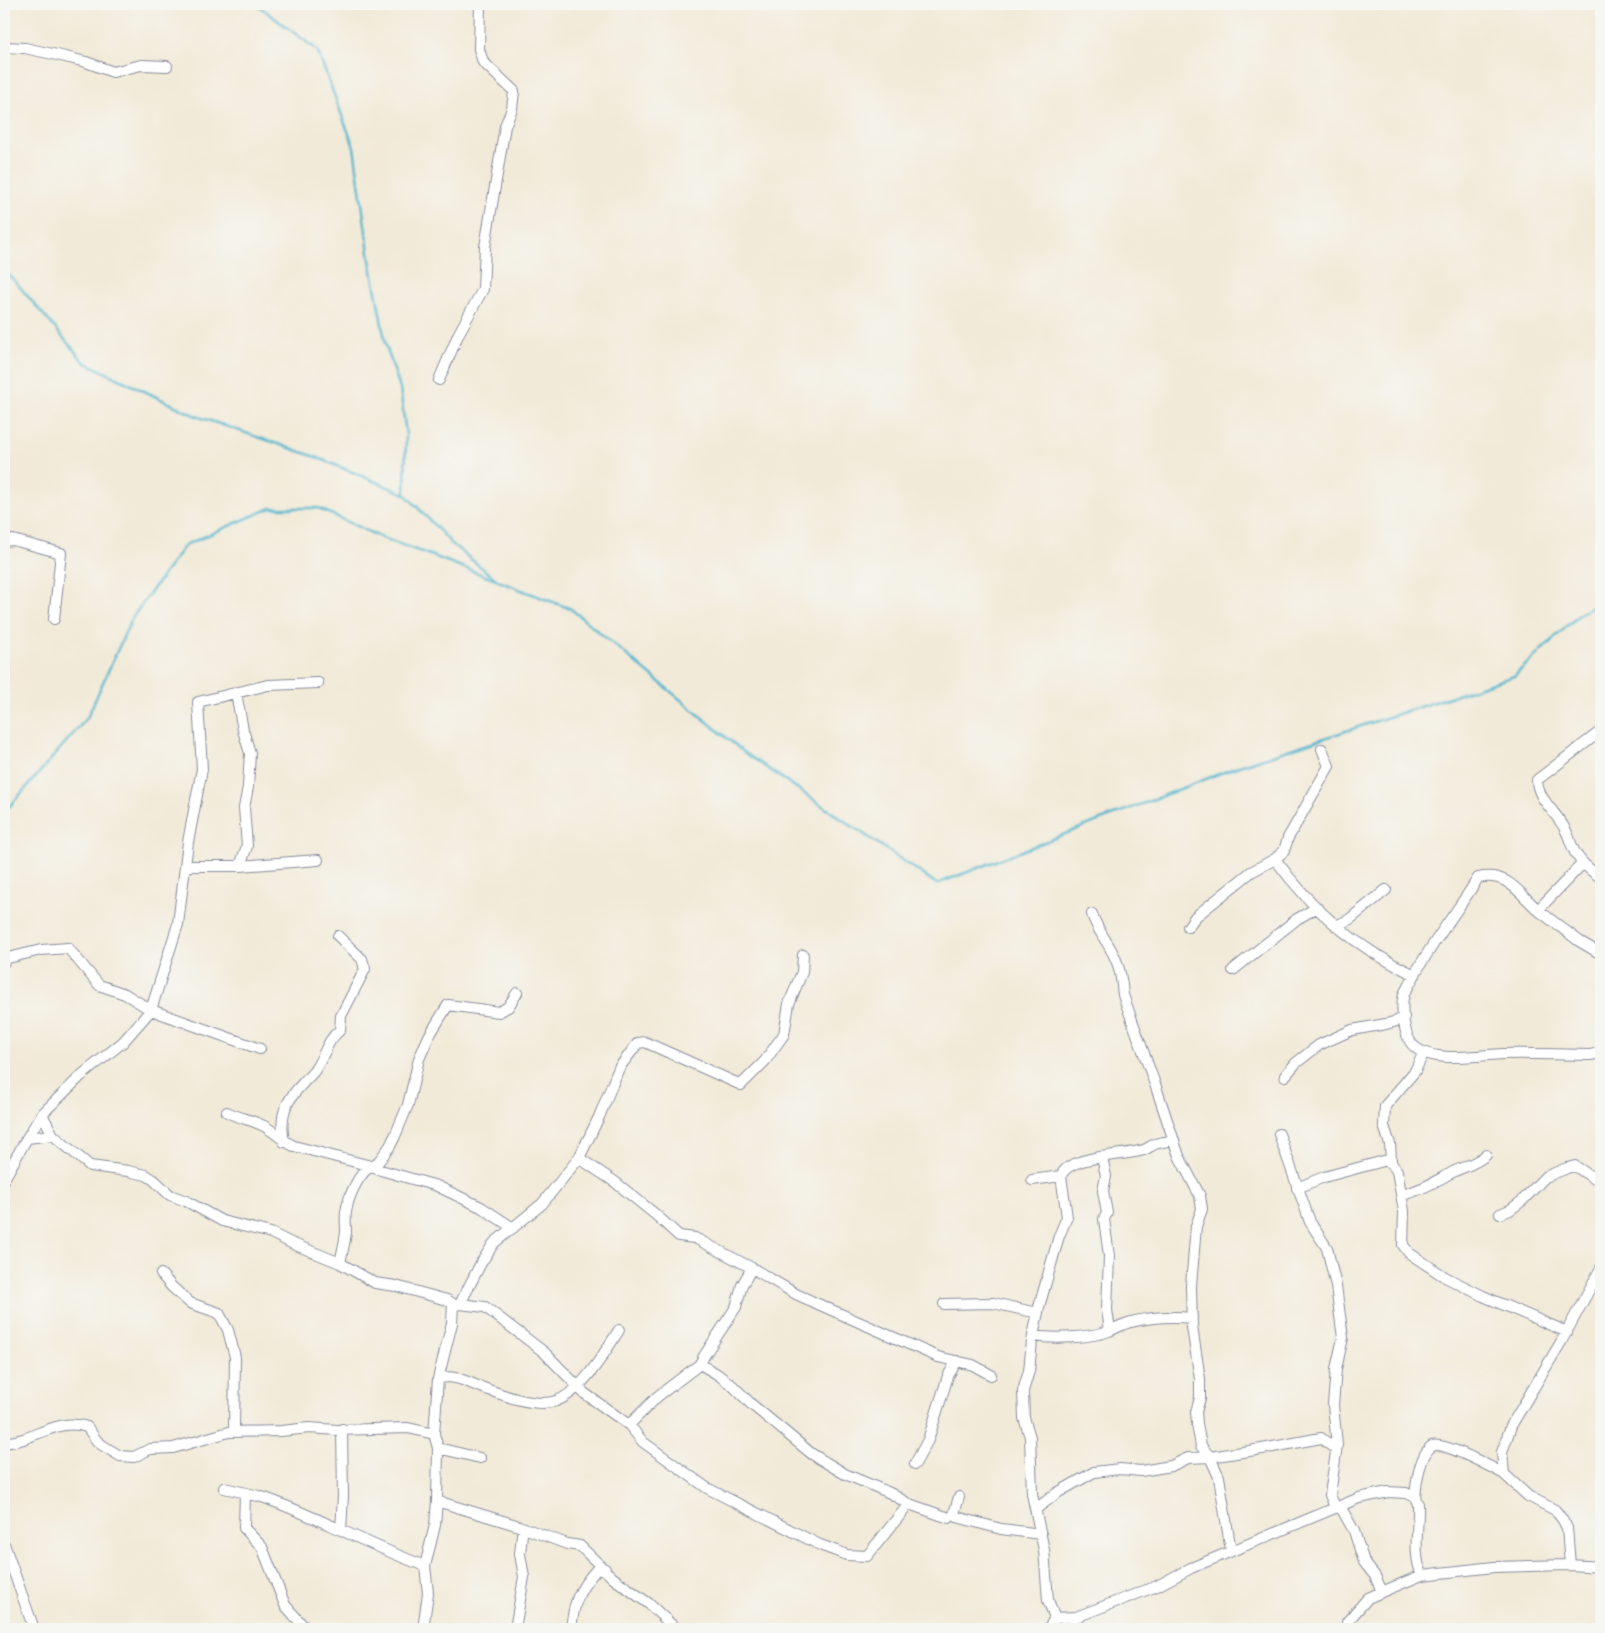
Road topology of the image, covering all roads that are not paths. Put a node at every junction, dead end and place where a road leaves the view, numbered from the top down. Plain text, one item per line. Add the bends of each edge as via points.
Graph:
1 (480, 4) edge
2 (4, 47) edge
3 (167, 66) dead end
4 (439, 380) dead end
5 (4, 541) edge
6 (54, 619) dead end
7 (318, 683) dead end
8 (236, 692) junction
9 (1601, 731) edge
10 (1322, 749) dead end
11 (318, 860) dead end
12 (1275, 860) junction
13 (1583, 863) junction
14 (185, 866) junction
15 (240, 866) junction
16 (1601, 878) edge
17 (1386, 890) dead end
18 (1316, 908) junction
19 (1538, 910) junction
20 (1092, 914) dead end
21 (1336, 926) junction
22 (1188, 927) dead end
23 (338, 936) dead end
24 (1601, 954) edge
25 (802, 955) dead end
26 (4, 962) edge
27 (1233, 970) dead end
28 (1415, 975) junction
29 (517, 993) dead end
30 (150, 1010) junction
31 (1404, 1017) junction
32 (260, 1049) dead end
33 (1424, 1052) junction
34 (1601, 1053) edge
35 (1285, 1076) dead end
36 (227, 1112) dead end
37 (42, 1114) junction
38 (1279, 1134) dead end
39 (52, 1135) junction
40 (26, 1138) junction
41 (1174, 1140) junction
42 (284, 1142) junction
43 (1486, 1155) dead end
44 (1102, 1157) junction
45 (579, 1158) junction
46 (1389, 1160) junction
47 (371, 1166) junction
48 (1061, 1176) junction
49 (4, 1179) edge
50 (1032, 1180) dead end
51 (1601, 1183) edge
52 (1297, 1188) junction
53 (1401, 1195) junction
54 (1500, 1214) dead end
55 (513, 1228) junction
56 (340, 1263) junction
57 (752, 1268) junction
58 (1601, 1268) edge
59 (161, 1274) dead end
60 (944, 1304) dead end
61 (457, 1306) junction
62 (1038, 1313) junction
63 (1192, 1318) junction
64 (619, 1330) dead end
65 (1110, 1330) junction
66 (1567, 1332) junction
67 (1033, 1336) junction
68 (957, 1361) junction
69 (700, 1364) junction
70 (991, 1375) dead end
71 (438, 1379) junction
72 (578, 1386) junction
73 (629, 1426) junction
74 (342, 1430) junction
75 (234, 1432) junction
76 (434, 1434) junction
77 (4, 1443) edge
78 (1337, 1445) junction
79 (438, 1448) junction
80 (1210, 1457) junction
81 (480, 1458) dead end
82 (914, 1464) dead end
83 (1504, 1474) junction
84 (224, 1488) dead end
85 (245, 1493) junction
86 (1414, 1497) junction
87 (959, 1498) dead end
88 (437, 1501) junction
89 (909, 1504) junction
90 (1338, 1506) junction
91 (1036, 1510) junction
92 (949, 1518) dead end
93 (524, 1528) junction
94 (341, 1530) junction
95 (1040, 1534) junction
96 (4, 1544) edge
97 (1231, 1551) junction
98 (1570, 1565) junction
99 (425, 1566) junction
100 (1601, 1568) edge
101 (605, 1569) junction
102 (1422, 1575) junction
103 (1384, 1591) junction
104 (1055, 1618) junction
105 (1347, 1622) dead end
106 (34, 1629) edge
107 (306, 1629) edge
108 (423, 1629) edge
109 (515, 1629) edge
110 (571, 1629) edge
111 (676, 1629) edge
112 (1048, 1629) edge

1 - 4 street via 479,49 483,62 514,91 485,247 483,289
2 - 3 street via 57,54 113,72 141,66
5 - 6 street via 13,540 61,553
7 - 8 street via 268,685
8 - 14 street via 198,702 202,769
8 - 15 street via 250,753 244,808 247,846
9 - 13 street via 1537,780 1537,786 1573,845 1573,851
10 - 12 street via 1329,766 1326,774 1308,800 1284,852
11 - 15 street
12 - 18 street
12 - 22 street via 1251,872 1195,916
13 - 16 street
13 - 19 street
14 - 15 street
14 - 30 street via 178,924
17 - 21 street
18 - 21 street
18 - 27 street via 1297,919
19 - 24 street
19 - 28 street via 1506,880 1487,876 1478,878
20 - 41 street via 1095,925 1116,959 1123,995
21 - 28 street via 1368,951
23 - 42 street via 362,959 365,969 341,1016 340,1030 334,1034 316,1068 283,1110 281,1127
25 - 45 street via 802,972 789,1004 784,1034 765,1061 741,1085 645,1042 638,1043 619,1068 600,1117
26 - 30 street via 4,959 41,950 68,948 98,985 125,994
28 - 31 street via 1404,995
29 - 47 street via 508,1007 499,1012 448,1004 419,1059 408,1105 395,1136 376,1165
30 - 32 street
30 - 37 street via 123,1042 82,1075
31 - 33 street via 1406,1035 1416,1049
31 - 35 street via 1352,1030 1319,1045
33 - 34 street via 1457,1058
33 - 46 street via 1415,1071 1385,1106
36 - 42 street via 272,1130
37 - 39 street
37 - 40 street
38 - 52 street
39 - 40 street
39 - 56 street via 90,1166 146,1176 170,1195 222,1221 271,1233
40 - 49 street
41 - 44 street via 1144,1150
41 - 63 street via 1200,1196 1202,1209 1196,1226
42 - 47 street
43 - 53 street via 1478,1162
44 - 48 street via 1070,1166
44 - 65 street via 1106,1176 1103,1192 1107,1213 1104,1219 1109,1256 1107,1310
45 - 55 street via 542,1204
45 - 57 street via 615,1182 679,1236 695,1238
46 - 52 street via 1324,1177
46 - 53 street via 1397,1171
47 - 55 street via 437,1186 481,1207
47 - 56 street via 363,1173 350,1196
48 - 50 street
48 - 62 street via 1067,1217
51 - 54 street via 1575,1166 1567,1168 1545,1177 1522,1201
52 - 78 street via 1310,1222 1327,1248 1336,1286 1343,1338 1333,1405
53 - 66 street via 1403,1244 1409,1253 1460,1285
55 - 61 street via 494,1243
56 - 61 street via 375,1283 447,1300
57 - 68 street via 818,1304 938,1357
57 - 69 street via 742,1285 736,1307
58 - 66 street
59 - 75 street via 190,1303 220,1313 228,1330 235,1356
60 - 62 street via 992,1303
61 - 71 street
61 - 72 street via 484,1307 544,1352
62 - 67 street
63 - 65 street via 1153,1318 1129,1322
63 - 80 street via 1200,1389 1197,1424 1201,1446
64 - 72 street
65 - 67 street via 1068,1338
66 - 83 street via 1511,1426 1502,1452
67 - 91 street via 1023,1391
68 - 70 street
68 - 82 street via 948,1376 928,1440
69 - 73 street via 658,1396
69 - 89 street via 734,1386 812,1454 845,1474
71 - 72 street via 455,1377 536,1403 556,1401
71 - 76 street
72 - 73 street
73 - 89 street via 643,1442 707,1488 820,1545 847,1555 867,1556
74 - 75 street via 308,1428
74 - 76 street via 408,1428
74 - 94 street
75 - 77 street via 173,1448 150,1448 134,1457 120,1456 97,1441 87,1427 73,1424
76 - 79 street
78 - 80 street via 1334,1448 1321,1438
78 - 90 street via 1330,1495
79 - 81 street
79 - 88 street
80 - 91 street via 1188,1458 1171,1466 1142,1471 1094,1472 1057,1493
80 - 97 street via 1219,1477
83 - 86 street via 1438,1444 1432,1446 1423,1462
83 - 98 street via 1528,1496 1555,1510 1563,1520
84 - 85 street
85 - 94 street
85 - 107 street via 244,1528 262,1547 285,1605
86 - 90 street via 1388,1492
86 - 102 street via 1418,1504 1416,1551
87 - 95 street via 954,1514 957,1518
88 - 93 street
88 - 99 street
89 - 92 street
90 - 97 street
90 - 103 street via 1354,1531 1364,1562
91 - 95 street
93 - 101 street via 580,1546
93 - 109 street via 520,1554 524,1577
94 - 99 street
95 - 104 street via 1048,1600
96 - 106 street
97 - 104 street via 1097,1610 1076,1617
98 - 100 street
98 - 102 street via 1494,1567
99 - 108 street via 428,1593
101 - 110 street via 596,1569 577,1596
101 - 111 street
102 - 103 street
103 - 105 street via 1368,1598
104 - 112 street

